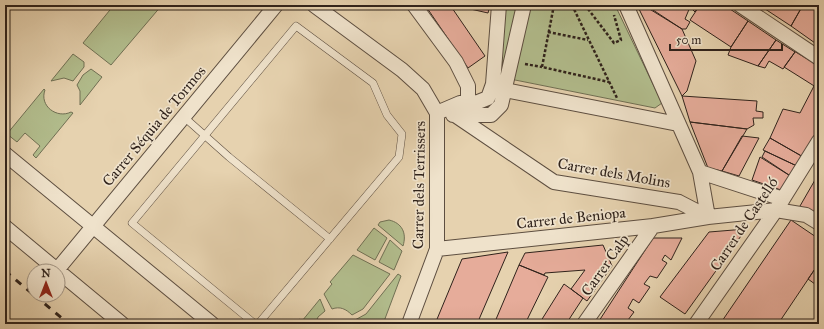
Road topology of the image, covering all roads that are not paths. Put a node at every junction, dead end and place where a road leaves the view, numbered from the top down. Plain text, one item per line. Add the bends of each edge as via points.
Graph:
1 (276, 5) edge
2 (314, 5) edge
3 (414, 5) edge
4 (499, 5) edge
5 (524, 5) edge
6 (626, 5) edge
7 (740, 5) edge
8 (819, 58) edge
9 (505, 90) junction
10 (468, 102) junction
11 (437, 114) junction
12 (455, 115) junction
13 (184, 117) junction
14 (678, 124) junction
15 (205, 136) junction
16 (819, 141) edge
17 (5, 154) edge
18 (700, 172) junction
19 (779, 204) junction
20 (708, 217) junction
21 (819, 223) edge
22 (653, 226) junction
23 (5, 227) edge
24 (93, 227) junction
25 (330, 239) junction
26 (437, 249) junction
27 (49, 263) edge
28 (63, 263) edge
29 (66, 277) edge
30 (122, 324) edge
31 (212, 324) edge
32 (256, 324) edge
33 (409, 324) edge
34 (584, 324) edge
35 (696, 324) edge

1 - 13 street, Carrer Séquia de Tormos
2 - 11 street via 402,70 423,89
3 - 10 street via 456,62 468,86
4 - 10 street via 493,84 488,98
5 - 9 street
6 - 14 street
7 - 8 street
9 - 12 street via 501,105 491,115
9 - 14 street
10 - 11 street
11 - 12 street
11 - 26 street, Carrer dels Terrissers
12 - 20 street, Carrer dels Molins via 554,182 679,202
13 - 15 lane
13 - 24 street, Carrer Séquia de Tormos
14 - 18 street
15 - 25 lane
15 - 25 lane via 296,26 373,82 387,115 402,134 399,157
15 - 32 lane via 132,223
16 - 19 street, Carrer de Castelló
17 - 24 street
18 - 19 street
18 - 20 street
19 - 20 street
19 - 21 street
19 - 35 street, Carrer de Castelló
20 - 22 street, Carrer de Beniopa
22 - 26 street, Carrer de Beniopa
22 - 34 street, Carrer Calp
23 - 27 street
24 - 28 street, Carrer Séquia de Tormos
24 - 31 street
25 - 32 lane
26 - 33 street, Carrer dels Terrissers
29 - 30 street

